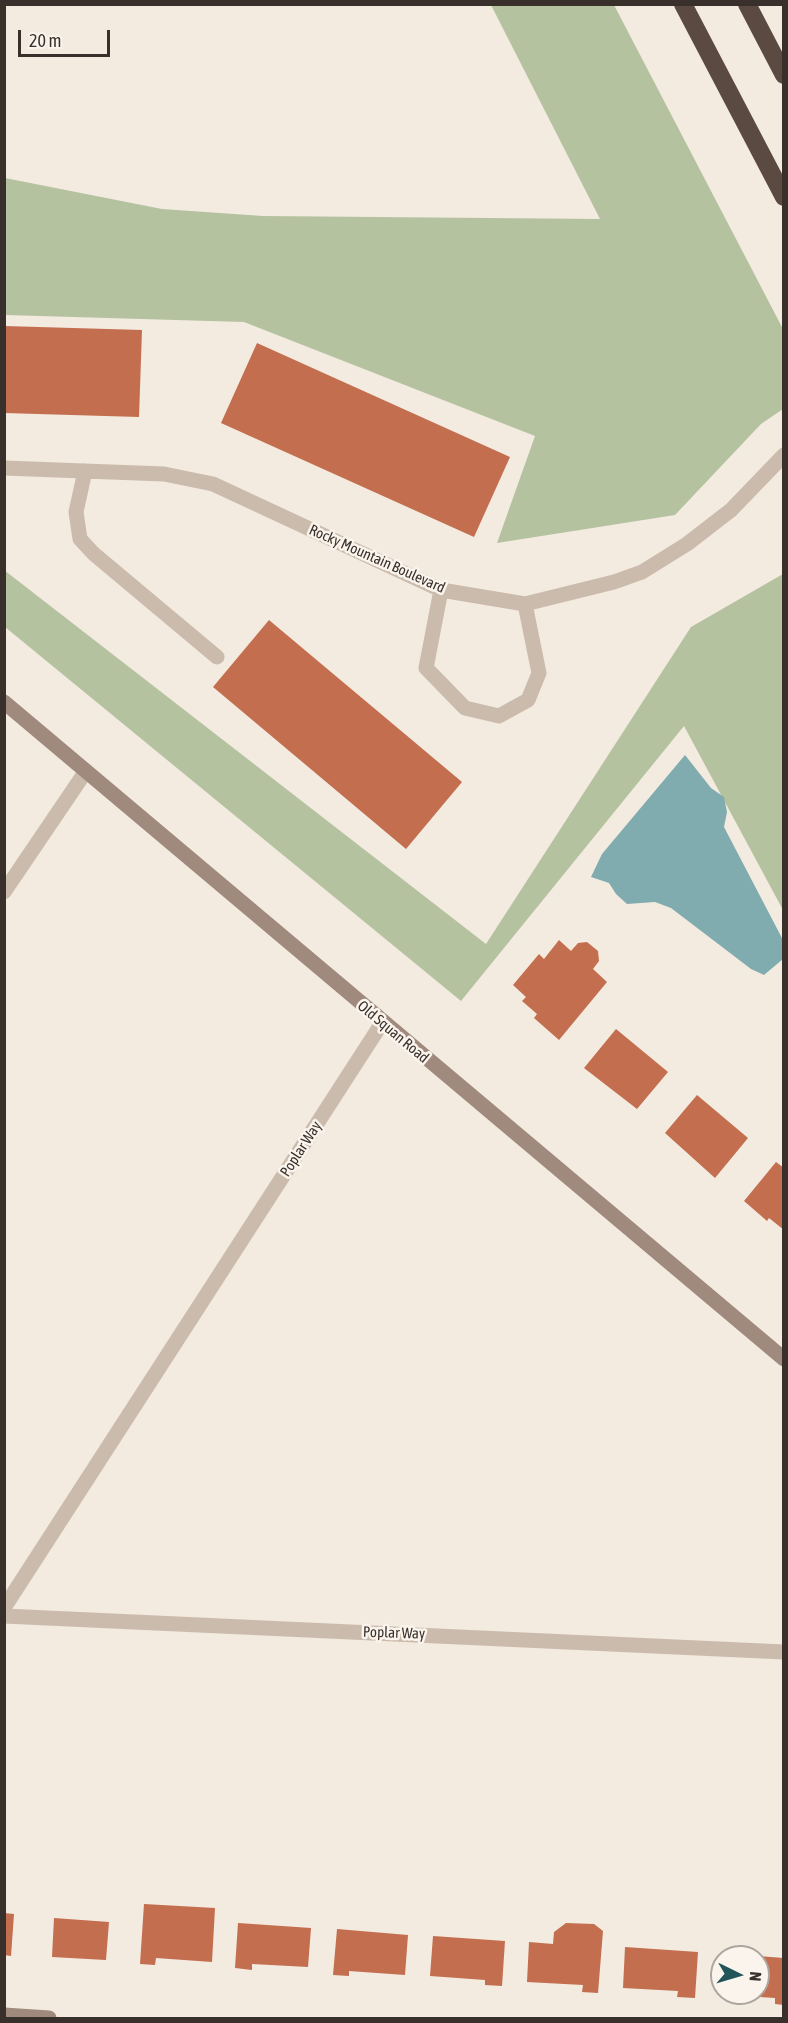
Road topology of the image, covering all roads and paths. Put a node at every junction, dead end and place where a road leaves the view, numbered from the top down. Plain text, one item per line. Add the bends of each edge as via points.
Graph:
1 (683, 4) edge
2 (747, 4) edge
3 (783, 75) edge
4 (783, 197) edge
5 (783, 455) edge
6 (4, 468) edge
7 (85, 471) junction
8 (441, 590) junction
9 (525, 604) junction
10 (217, 657) dead end
11 (4, 702) edge
12 (86, 771) junction
13 (4, 892) edge
14 (382, 1023) junction
15 (783, 1359) edge
16 (4, 1608) edge
17 (4, 1616) edge
18 (783, 1652) edge
19 (4, 2015) edge
20 (49, 2019) edge

1 - 4 highway
2 - 3 highway
5 - 9 street, Rocky Mountain Boulevard via 731,510 642,572
6 - 7 street, Rocky Mountain Boulevard
7 - 8 street, Rocky Mountain Boulevard via 164,474 213,484
7 - 10 street via 76,512 80,539
8 - 9 street, Rocky Mountain Boulevard
8 - 9 street via 426,668 465,708 499,716 528,700 539,673
11 - 12 street, Old Squan Road
12 - 13 street
12 - 14 street, Old Squan Road
14 - 15 street, Old Squan Road
14 - 16 street, Poplar Way
17 - 18 street, Poplar Way
19 - 20 street

